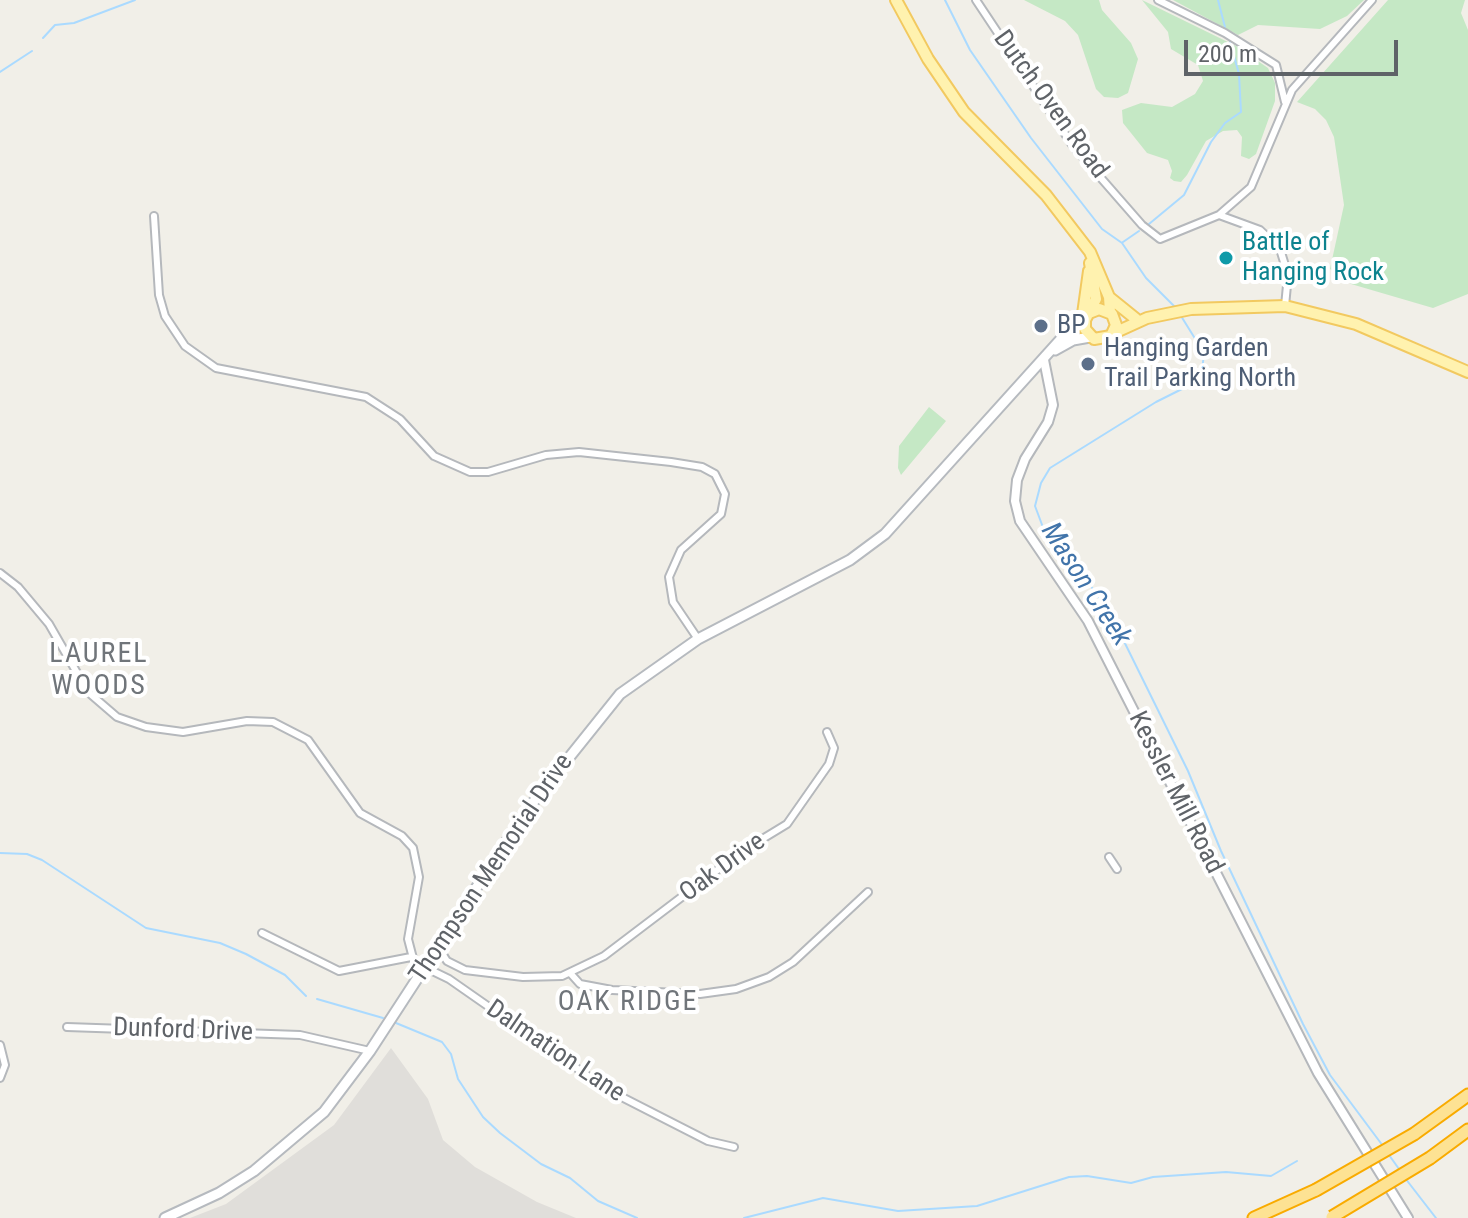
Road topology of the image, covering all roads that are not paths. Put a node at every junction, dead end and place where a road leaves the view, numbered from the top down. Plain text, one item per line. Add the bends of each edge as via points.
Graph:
1 (896, 0) edge
2 (976, 0) edge
3 (1158, 0) edge
4 (1372, 0) edge
5 (1285, 102) junction
6 (1219, 215) junction
7 (154, 216) dead end
8 (1076, 232) junction
9 (1109, 297) junction
10 (1285, 306) junction
11 (1112, 314) junction
12 (1085, 318) junction
13 (1146, 318) junction
14 (1114, 333) junction
15 (1090, 337) junction
16 (1052, 352) junction
17 (1044, 360) junction
18 (1468, 372) edge
19 (0, 573) edge
20 (698, 639) junction
21 (827, 732) dead end
22 (1109, 857) dead end
23 (1117, 869) dead end
24 (868, 892) dead end
25 (262, 933) dead end
26 (438, 947) junction
27 (411, 957) junction
28 (424, 969) junction
29 (571, 974) junction
30 (67, 1027) dead end
31 (0, 1045) edge
32 (370, 1051) junction
33 (0, 1078) edge
34 (1468, 1095) edge
35 (1468, 1130) edge
36 (734, 1147) dead end
37 (1406, 1215) edge
38 (165, 1218) edge
39 (1254, 1218) edge
40 (1331, 1218) edge

1 - 8 main road via 964,112
2 - 6 street, Dutch Oven Road via 1073,146 1154,237
3 - 5 street via 1276,65
4 - 5 street
5 - 6 street via 1255,182
6 - 10 street via 1260,230 1280,249 1288,275
7 - 20 street via 165,316 185,346 216,368 366,397 400,419 434,456 470,472 579,452 702,467 715,474 725,494 721,514 681,550 669,577 673,602
8 - 9 main road
8 - 12 main road via 1090,265
9 - 11 main road
9 - 13 main road
10 - 13 main road via 1203,307
10 - 18 main road via 1356,324
11 - 12 main road via 1099,309
11 - 13 main road
11 - 14 main road
12 - 15 main road
12 - 16 main road, Thompson Memorial Drive
13 - 14 main road
14 - 15 main road via 1102,340
15 - 16 main road, Thompson Memorial Drive
16 - 17 main road, Thompson Memorial Drive
17 - 20 main road, Thompson Memorial Drive via 877,541
17 - 37 street, Kessler Mill Road via 1053,405 1017,480 1020,521 1082,610 1305,1048
19 - 27 street via 49,624 88,692 109,712 146,727 183,732 273,722 308,740 360,813 402,836 416,855 419,877 408,939
20 - 26 main road, Thompson Memorial Drive via 649,670 605,710 527,810
21 - 29 street, Oak Drive via 834,748 829,764 787,824 730,860 628,941
22 - 23 street
24 - 29 street, Oak Drive via 793,962 736,989 700,994 612,990 580,984
25 - 27 street via 339,971
26 - 28 main road, Thompson Memorial Drive
26 - 29 street, Oak Drive via 454,966 474,973 553,978
27 - 28 street, Dalmation Lane
28 - 32 main road, Thompson Memorial Drive
28 - 36 street, Dalmation Lane via 449,979 608,1090 708,1141
30 - 32 street, Dunford Drive via 300,1035
31 - 33 street via 5,1065
32 - 38 main road, Thompson Memorial Drive via 331,1103 287,1147 219,1193
34 - 39 highway, bridge via 1414,1134 1316,1190
35 - 40 highway, bridge

